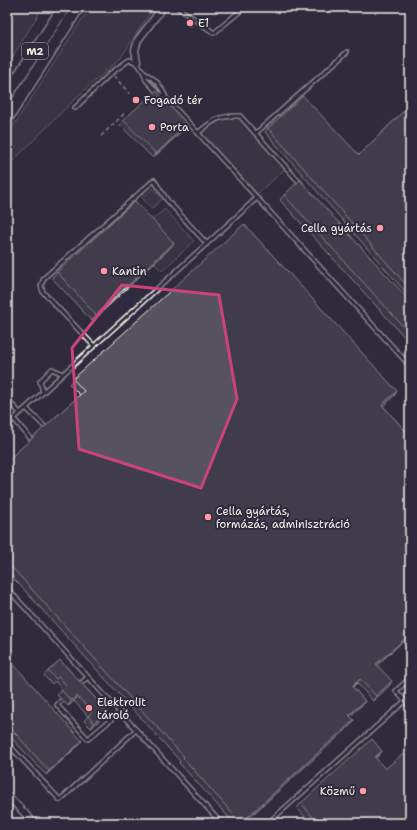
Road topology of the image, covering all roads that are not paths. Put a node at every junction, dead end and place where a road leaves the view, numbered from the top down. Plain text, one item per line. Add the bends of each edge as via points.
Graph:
1 (64, 7) edge
2 (78, 7) edge
3 (163, 7) edge
4 (177, 7) edge
5 (245, 7) edge
6 (347, 52) dead end
7 (137, 62) junction
8 (144, 73) junction
9 (7, 95) edge
10 (166, 98) junction
11 (75, 108) dead end
12 (7, 118) edge
13 (198, 133) junction
14 (256, 133) junction
15 (304, 187) edge
16 (256, 198) junction
17 (207, 244) junction
18 (94, 346) junction
19 (410, 366) edge
20 (64, 374) junction
21 (43, 392) junction
22 (7, 399) edge
23 (26, 408) junction
24 (20, 413) junction
25 (14, 419) junction
26 (7, 425) edge
27 (44, 426) edge
28 (30, 438) edge
29 (7, 588) edge
30 (88, 677) junction
31 (410, 678) edge
32 (78, 686) edge
33 (67, 696) edge
34 (405, 701) junction
35 (410, 707) edge
36 (120, 712) junction
37 (136, 730) junction
38 (7, 743) edge
39 (7, 795) edge
40 (34, 823) edge
41 (221, 823) edge
42 (268, 823) edge

1 - 9 highway, M2
2 - 12 highway, M2
3 - 7 street via 138,40 135,50
4 - 5 lane via 214,33
6 - 14 lane
7 - 8 lane
7 - 11 lane via 128,60
8 - 10 lane via 146,80
8 - 10 lane via 151,76 163,89
10 - 13 lane
13 - 14 lane via 213,120 228,116 240,116
13 - 16 lane
14 - 15 lane
16 - 17 lane
16 - 19 lane
17 - 18 lane
17 - 18 lane via 167,200 154,180 44,278 41,286 43,292
18 - 20 lane
20 - 21 lane
20 - 21 lane via 52,370 40,381
21 - 23 lane
22 - 24 lane
23 - 24 lane
23 - 27 lane
24 - 25 lane
25 - 26 lane
25 - 28 lane
29 - 30 lane
30 - 32 lane
30 - 36 lane
31 - 34 lane via 396,691
33 - 36 lane via 57,705 88,739
34 - 35 lane
34 - 42 lane
36 - 37 lane
37 - 38 lane via 60,800
37 - 41 lane
39 - 40 street

